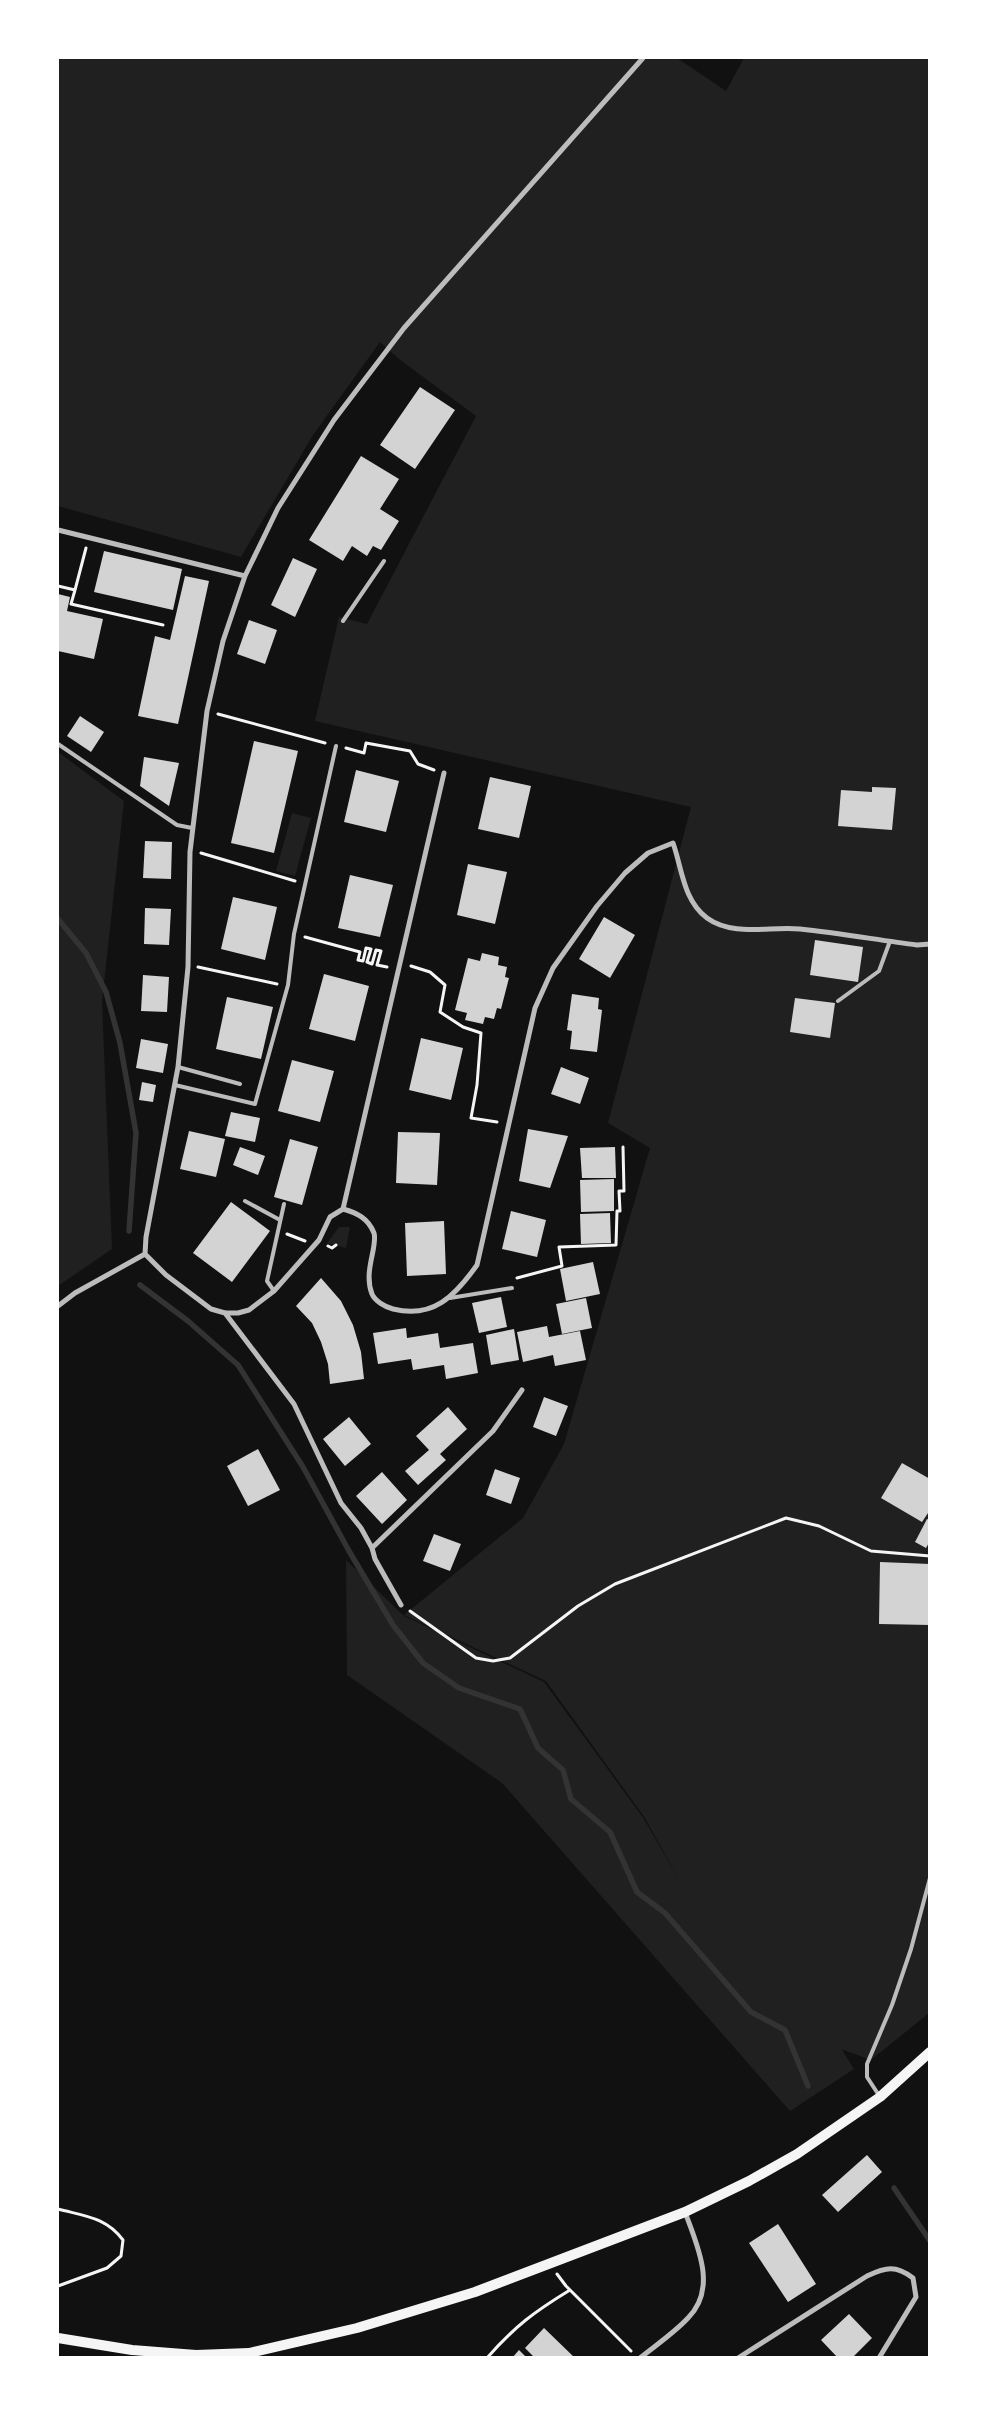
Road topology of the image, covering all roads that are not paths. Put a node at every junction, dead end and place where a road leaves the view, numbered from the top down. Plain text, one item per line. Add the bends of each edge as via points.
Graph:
1 (643, 58) edge
2 (58, 530) edge
3 (384, 561) dead end
4 (245, 576) junction
5 (343, 621) dead end
6 (58, 744) edge
7 (336, 746) road end
8 (444, 773) dead end
9 (192, 828) junction
10 (890, 941) junction
11 (930, 944) edge
12 (838, 1001) dead end
13 (178, 1066) junction
14 (240, 1084) dead end
15 (175, 1085) junction
16 (245, 1201) dead end
17 (284, 1204) dead end
18 (343, 1209) junction
19 (280, 1220) junction
20 (145, 1254) junction
21 (512, 1288) dead end
22 (274, 1291) junction
23 (448, 1298) junction
24 (58, 1306) edge
25 (225, 1313) junction
26 (522, 1390) dead end
27 (372, 1548) junction
28 (401, 1605) road end
29 (930, 1878) edge
30 (930, 2052) edge
31 (880, 2097) junction
32 (685, 2212) junction
33 (58, 2338) edge
34 (249, 2355) edge
35 (640, 2358) edge
36 (738, 2358) edge
37 (879, 2358) edge

1 - 4 street via 404,328 354,393 278,508
2 - 4 street
3 - 5 lane
4 - 9 street via 223,641 207,711
6 - 9 lane via 177,825
7 - 15 lane via 294,934 288,985 255,1104
8 - 18 street
9 - 13 street via 188,967
10 - 11 street
10 - 12 lane via 879,971
10 - 23 street via 798,929 732,928 707,918 694,903 684,887 673,843 648,853 625,873 597,906 549,976 535,1008 477,1265 458,1291
13 - 14 lane
13 - 15 street
15 - 20 street
16 - 19 lane
17 - 19 lane
18 - 22 street via 330,1217 319,1240
18 - 23 street via 358,1213 374,1236 368,1275 372,1296 385,1307 408,1312 433,1307
19 - 22 lane via 267,1281
20 - 24 street via 75,1292
20 - 25 street via 166,1276 211,1309
21 - 23 lane
22 - 25 street via 248,1310
25 - 27 street via 294,1404 341,1503
26 - 27 street via 494,1432
27 - 28 street
29 - 31 lane via 911,1949 867,2064 867,2077
30 - 31 main road
31 - 32 main road via 797,2154
32 - 34 main road via 475,2292 357,2328
32 - 35 street via 704,2271 702,2294 690,2317
33 - 34 main road via 132,2350
36 - 37 street via 867,2276 884,2268 901,2269 913,2278 916,2296

